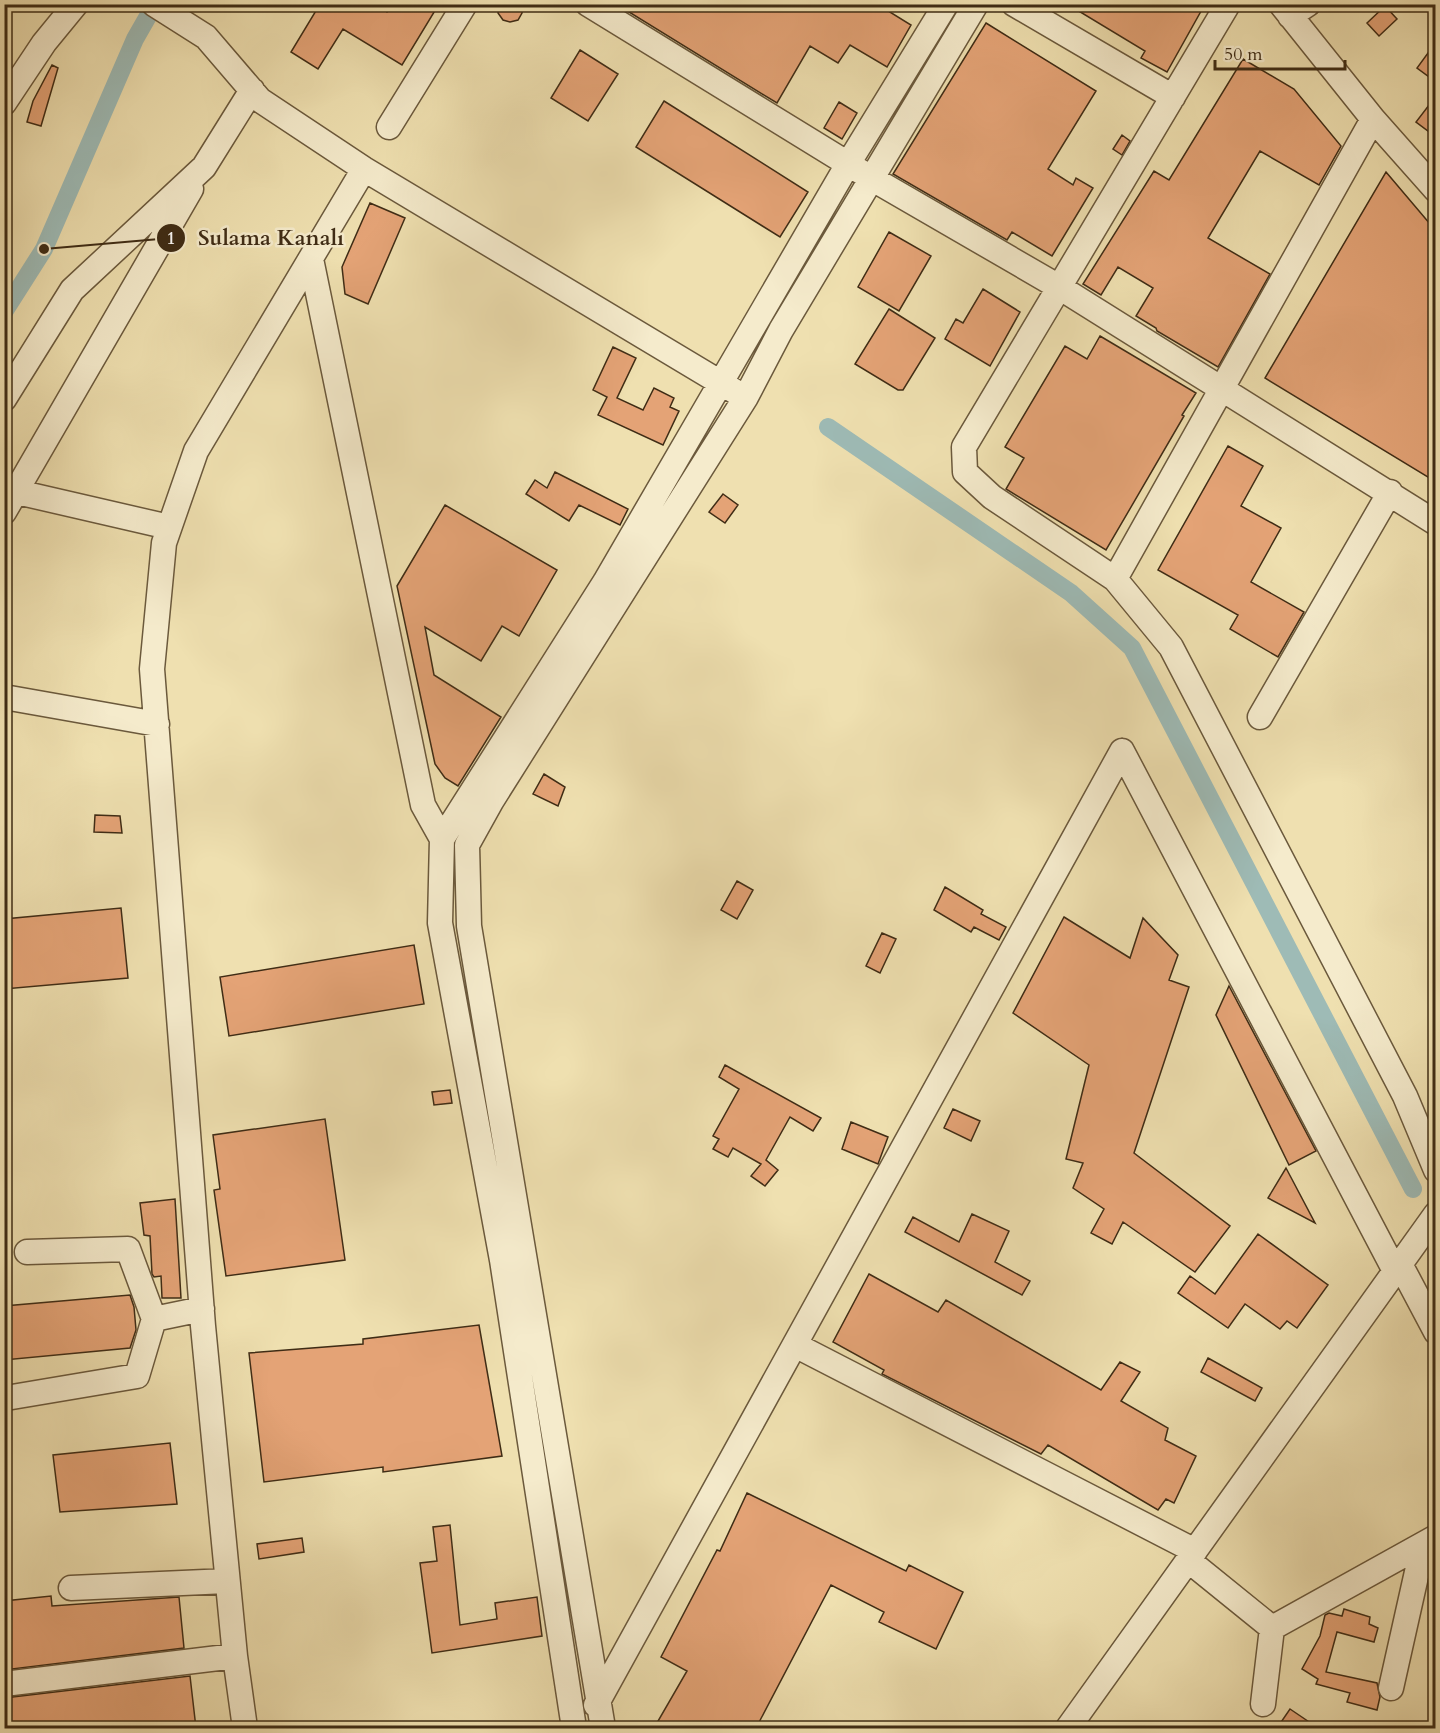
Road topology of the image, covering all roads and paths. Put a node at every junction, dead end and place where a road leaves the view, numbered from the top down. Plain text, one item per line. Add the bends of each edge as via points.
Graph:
1 (76, 4) edge
2 (154, 4) edge
3 (465, 4) edge
4 (588, 4) edge
5 (946, 4) edge
6 (976, 4) edge
7 (1014, 4) edge
8 (1228, 4) edge
9 (1293, 8) edge
10 (252, 90) junction
11 (1173, 97) junction
12 (4, 103) edge
13 (1373, 119) junction
14 (389, 127) dead end
15 (848, 164) junction
16 (204, 167) junction
17 (364, 169) junction
18 (871, 178) junction
19 (1436, 190) edge
20 (311, 259) junction
21 (1059, 287) junction
22 (721, 385) junction
23 (1223, 389) junction
24 (746, 397) junction
25 (4, 399) edge
26 (1390, 492) junction
27 (8, 497) edge
28 (1436, 523) edge
29 (169, 527) junction
30 (1115, 579) junction
31 (4, 697) edge
32 (1260, 717) dead end
33 (157, 724) junction
34 (442, 838) junction
35 (1436, 1170) edge
36 (1436, 1214) edge
37 (27, 1252) dead end
38 (1397, 1267) junction
39 (1430, 1306) edge
40 (202, 1310) junction
41 (154, 1319) junction
42 (1436, 1332) edge
43 (795, 1345) junction
44 (6, 1398) edge
45 (1429, 1541) edge
46 (1192, 1555) junction
47 (228, 1581) junction
48 (71, 1588) dead end
49 (1272, 1628) junction
50 (235, 1656) junction
51 (4, 1684) edge
52 (1391, 1688) dead end
53 (599, 1701) junction
54 (1263, 1704) dead end
55 (574, 1727) edge
56 (245, 1728) edge
57 (603, 1728) edge
58 (1068, 1728) edge

1 - 12 street
2 - 10 street via 206,37
3 - 14 street
4 - 15 street
5 - 15 street
6 - 18 street
7 - 11 street
8 - 11 street
9 - 13 street
10 - 16 street
10 - 17 street via 260,100
11 - 21 street
13 - 19 street
13 - 23 street
15 - 18 street
15 - 22 street
16 - 25 street via 72,290
16 - 27 street
17 - 20 street
17 - 22 street
18 - 21 street
18 - 24 street
20 - 29 street via 196,451
20 - 34 street via 423,805
21 - 23 street
21 - 30 street via 964,447 966,472 992,497
22 - 24 street
22 - 34 street via 605,582
23 - 26 street
23 - 30 street
24 - 53 street via 492,800 467,846 469,926
26 - 28 street
26 - 32 street
27 - 29 street
29 - 33 street via 164,543 152,669
30 - 35 street via 1171,647 1405,1096
31 - 33 street
33 - 40 street
34 - 55 street via 440,923 502,1260
36 - 38 street
37 - 41 street via 128,1250
38 - 39 street
38 - 43 street via 1122,751
38 - 46 street
39 - 42 street
40 - 41 street
40 - 47 street
41 - 44 street via 137,1376
43 - 46 street
43 - 53 street
45 - 49 street
45 - 52 street
46 - 49 street
46 - 58 street
47 - 48 street
47 - 50 street
49 - 54 street
50 - 51 street
50 - 56 street
53 - 55 street
53 - 57 street

